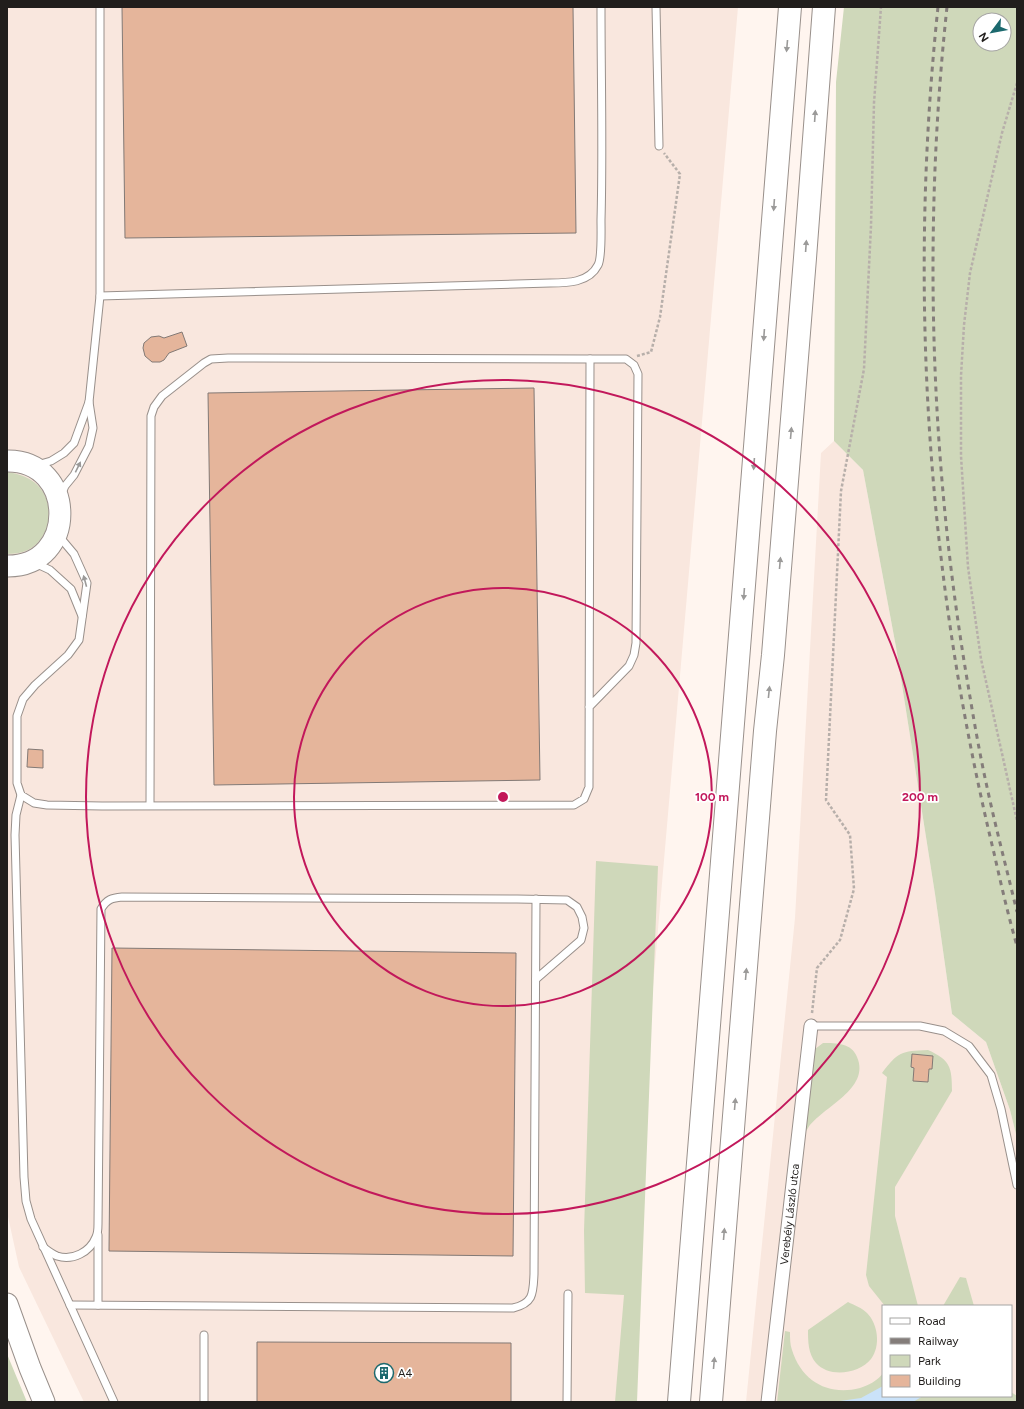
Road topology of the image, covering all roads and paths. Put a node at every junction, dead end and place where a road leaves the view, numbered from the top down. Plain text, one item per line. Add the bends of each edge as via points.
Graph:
1 (100, 7) edge
2 (601, 7) edge
3 (656, 7) edge
4 (790, 7) edge
5 (824, 7) edge
6 (881, 7) edge
7 (1017, 83) edge
8 (659, 146) joint
9 (100, 296) junction
10 (590, 359) junction
11 (626, 359) junction
12 (89, 402) junction
13 (17, 460) edge
14 (59, 500) junction
15 (57, 533) junction
16 (15, 568) edge
17 (83, 619) junction
18 (589, 707) junction
19 (21, 794) junction
20 (150, 805) junction
21 (1017, 821) edge
22 (536, 899) junction
23 (536, 979) junction
24 (811, 1026) junction
25 (1017, 1185) edge
26 (98, 1224) junction
27 (43, 1247) junction
28 (568, 1294) dead end
29 (7, 1304) edge
30 (70, 1305) junction
31 (98, 1305) junction
32 (204, 1335) dead end
33 (44, 1402) edge
34 (114, 1402) edge
35 (204, 1402) edge
36 (566, 1402) edge
37 (679, 1402) edge
38 (711, 1402) edge
39 (768, 1402) edge

1 - 9 lane
2 - 9 lane via 600,251 599,265 590,276 570,284
3 - 8 lane
4 -> 37 highway
38 -> 5 highway
6 - 24 path via 874,103 864,370 841,491 826,800 850,835 854,888 840,940 817,968
7 - 21 path via 1002,133 970,272 961,376 961,456 968,567 981,659
8 - 11 path via 680,174 660,317 652,352
9 - 12 lane
10 - 11 lane
10 - 18 lane
10 - 20 lane via 211,359 162,396 151,416
11 - 18 lane via 634,365 638,374 636,643 629,666
12 - 13 lane via 74,443 64,453 51,462
14 -> 12 lane via 89,446 93,428
13 - 14 main road via 40,472 49,480
14 - 15 main road via 61,511
15 - 16 main road via 47,549
17 -> 15 lane via 87,583 74,554
16 - 17 lane via 50,570 71,589
17 - 19 lane via 80,640 23,699 17,716 17,783
18 - 20 lane via 589,787 584,799 574,805
19 - 20 lane via 34,803 47,805
19 - 27 lane via 15,835 24,1177 27,1207
22 - 23 lane
22 - 23 lane via 567,900 577,907 584,928 580,940
22 - 26 lane via 122,897 106,901 101,909
23 - 31 lane via 534,1292 529,1301 513,1308
24 - 25 lane via 920,1026 944,1031 969,1046 991,1075
24 - 39 street, Verebély László utca
26 - 27 lane via 97,1236 90,1248 80,1254 68,1258 55,1256
26 - 31 lane
27 - 30 lane
28 - 36 lane
29 - 33 main road
30 - 31 lane
30 - 34 lane
32 - 35 lane

